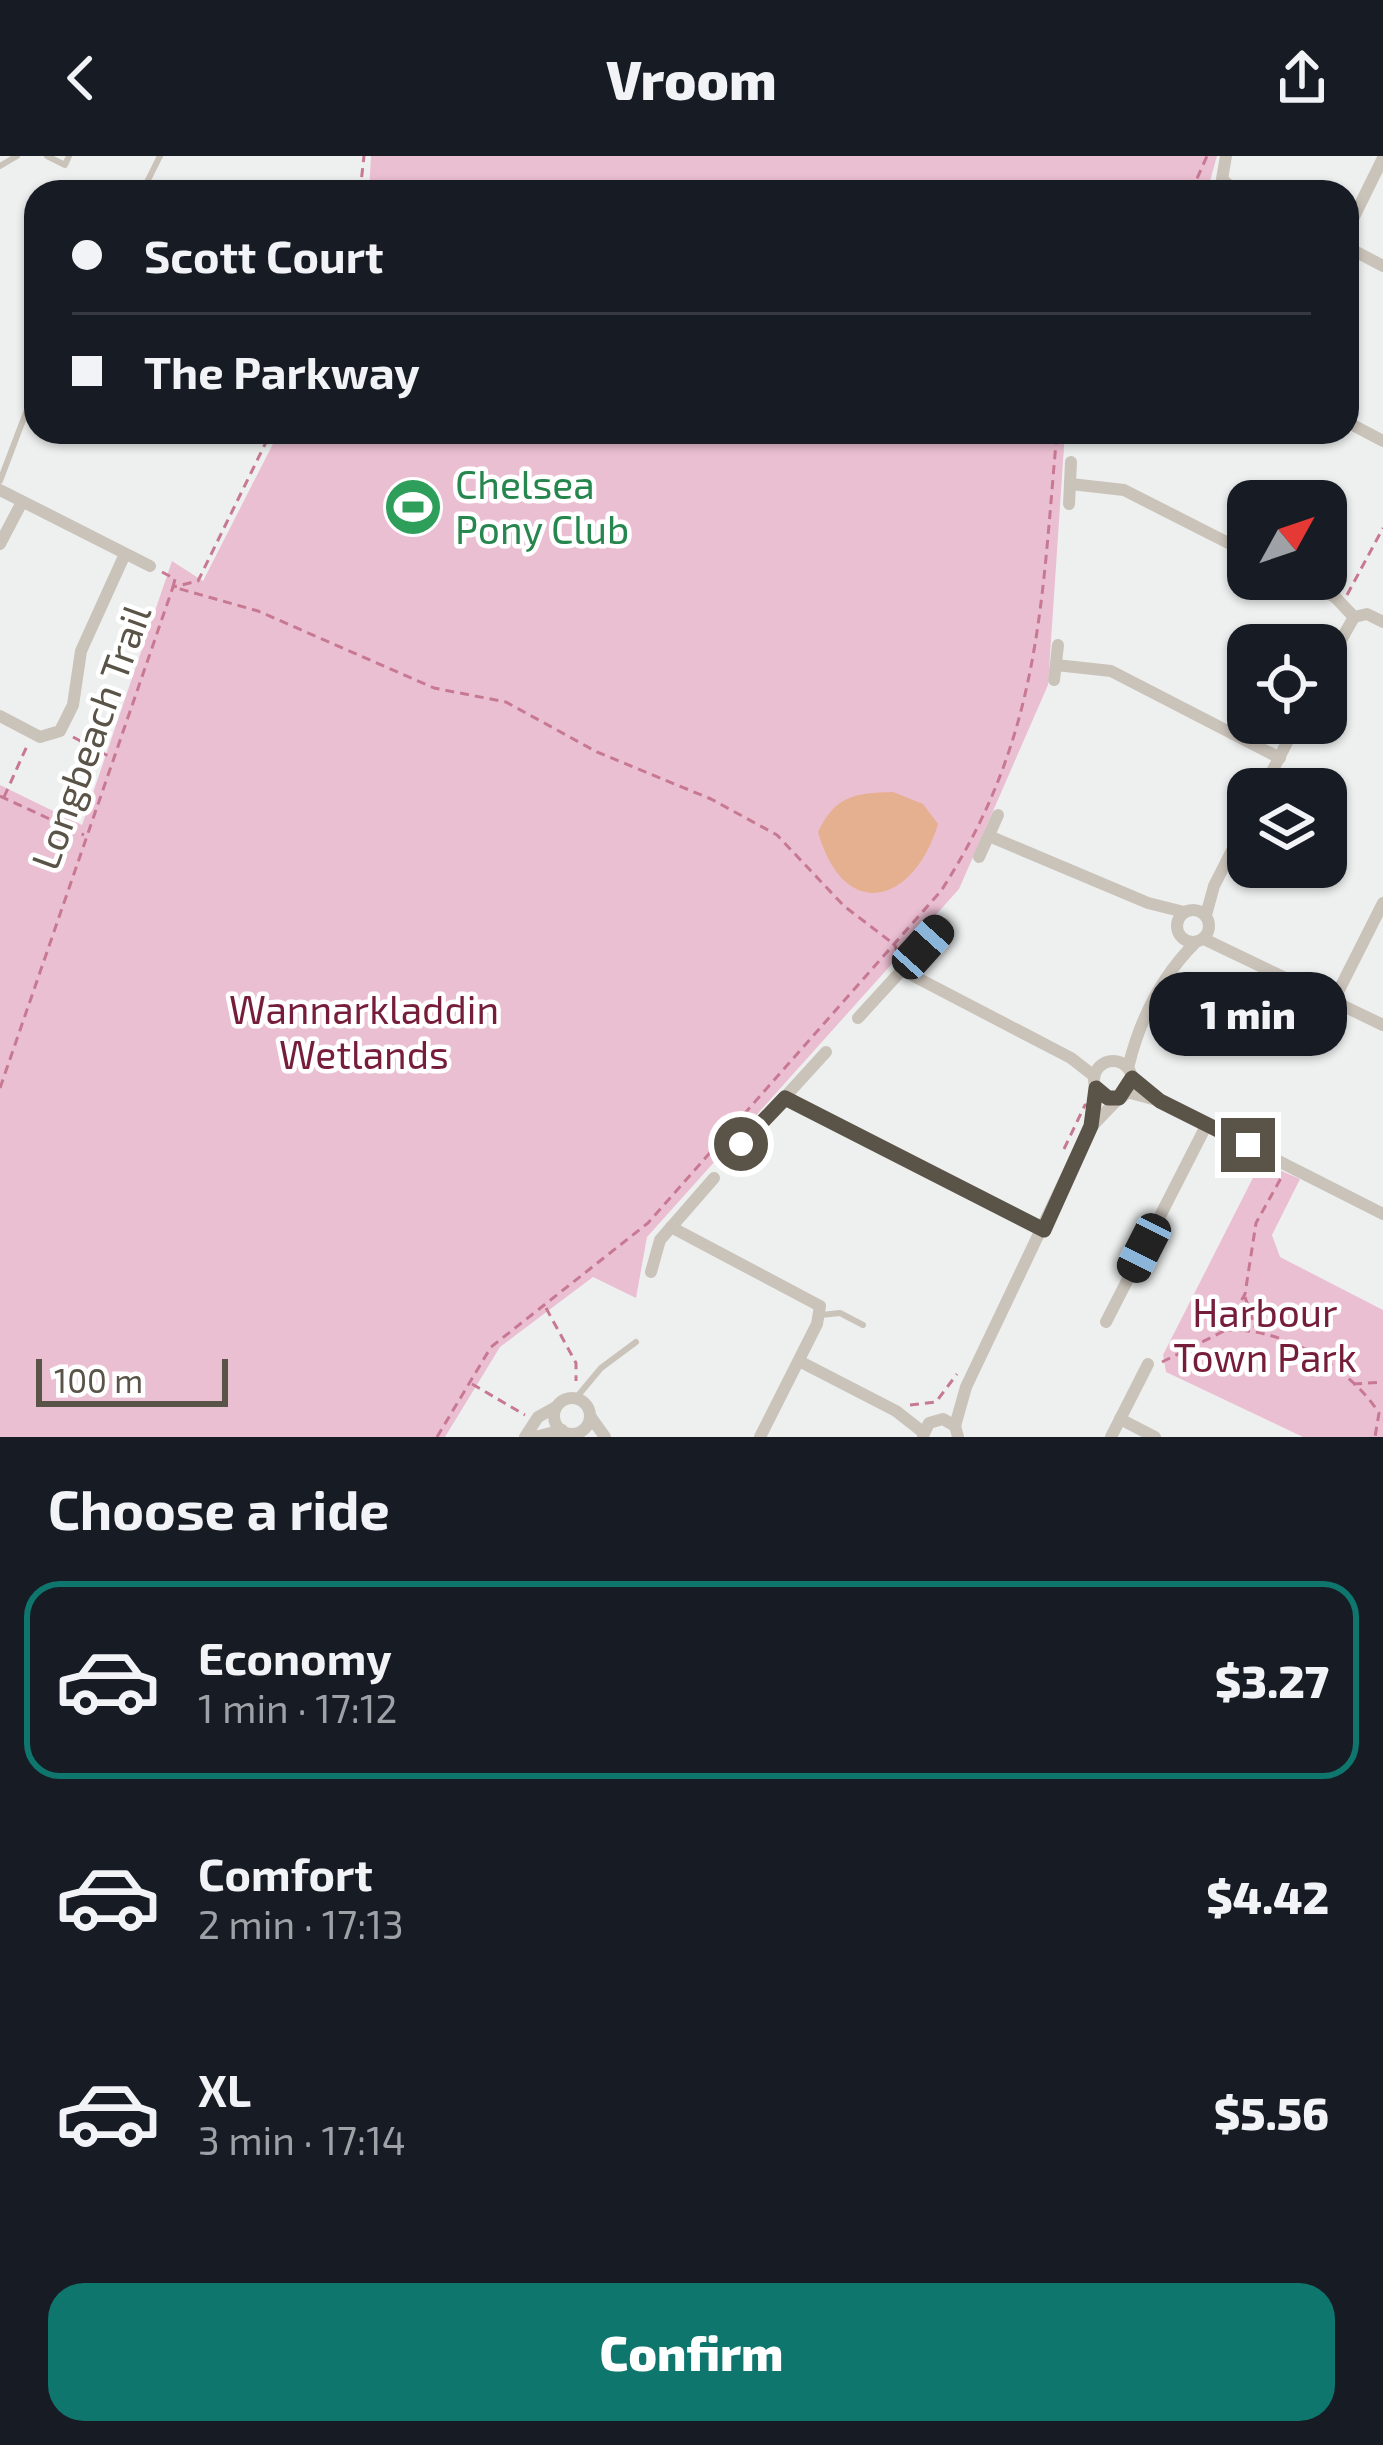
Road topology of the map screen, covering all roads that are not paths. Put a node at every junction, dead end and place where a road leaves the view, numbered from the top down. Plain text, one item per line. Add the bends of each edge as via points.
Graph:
1 (16, 156) edge
2 (47, 156) edge
3 (69, 156) edge
4 (1383, 158) edge
5 (0, 166) edge
6 (1359, 207) edge
7 (24, 418) edge
8 (1072, 462) dead end
9 (0, 481) edge
10 (1071, 484) junction
11 (0, 490) edge
12 (22, 502) junction
13 (1069, 504) dead end
14 (1227, 542) edge
15 (0, 544) edge
16 (125, 554) junction
17 (150, 566) road end
18 (1338, 600) edge
19 (1354, 616) junction
20 (1383, 622) edge
21 (1347, 629) edge
22 (1058, 645) dead end
23 (0, 716) edge
24 (1287, 744) edge
25 (1280, 758) junction
26 (1275, 768) edge
27 (998, 814) dead end
28 (989, 836) junction
29 (980, 857) dead end
30 (1227, 860) edge
31 (1148, 903) junction
32 (1383, 903) edge
33 (944, 924) dead end
34 (1199, 924) junction
35 (1178, 930) junction
36 (902, 970) junction
37 (1170, 971) junction
38 (1334, 1000) junction
39 (858, 1018) dead end
40 (1383, 1024) edge
41 (1136, 1035) junction
42 (826, 1052) dead end
43 (1101, 1072) junction
44 (1126, 1084) junction
45 (785, 1098) junction
46 (1207, 1124) junction
47 (1091, 1126) junction
48 (741, 1144) dead end
49 (714, 1178) dead end
50 (1383, 1214) edge
51 (671, 1227) junction
52 (1044, 1230) junction
53 (651, 1272) dead end
54 (821, 1315) junction
55 (1106, 1322) dead end
56 (863, 1325) dead end
57 (636, 1342) dead end
58 (800, 1361) junction
59 (1148, 1364) road end
60 (966, 1387) junction
61 (575, 1392) junction
62 (556, 1407) junction
63 (902, 1411) junction
64 (590, 1414) junction
65 (1120, 1419) junction
66 (936, 1420) junction
67 (570, 1434) edge
68 (958, 1434) edge
69 (924, 1435) edge
70 (525, 1437) edge
71 (535, 1437) edge
72 (605, 1437) edge
73 (760, 1437) edge
74 (1111, 1437) edge
75 (1155, 1437) edge

1 - 5 lane
2 - 3 lane via 65,165
4 - 6 street
7 - 9 lane
8 - 10 street
10 - 13 street
10 - 14 street via 1124,490
11 - 12 street
12 - 15 street
12 - 16 street
16 - 17 street
16 - 23 street via 81,651 74,705 60,731 47,738
18 - 19 street
19 - 20 street
19 - 21 street
22 - 25 street via 1055,672 1111,671
24 - 25 street
25 - 26 street
27 - 28 street
28 - 29 street
28 - 31 street
30 - 34 street
31 - 34 street
31 - 35 street
32 - 38 street
33 - 36 street
34 - 35 street
34 - 35 street
34 - 37 street
34 - 38 street
35 - 37 street
36 - 39 street
36 - 43 street
37 - 41 street
38 - 40 street
41 - 43 street
41 - 44 street
42 - 45 street
43 - 44 street
43 - 44 street via 1108,1098
43 - 47 street
44 - 46 street
44 - 47 street
45 - 48 street
45 - 52 street
46 - 50 street
46 - 55 street
47 - 52 street
49 - 51 street
51 - 53 street
51 - 54 street via 812,1298
52 - 60 street
54 - 56 lane
54 - 58 street
57 - 61 lane
58 - 63 street
58 - 73 street
59 - 65 street
60 - 66 street
60 - 68 street
61 - 62 street
61 - 64 street
62 - 67 street via 555,1422
62 - 70 street
63 - 66 street
63 - 69 street
64 - 67 street via 583,1430
64 - 72 street
65 - 74 street
65 - 75 street
66 - 68 street
66 - 69 street
67 - 71 street

